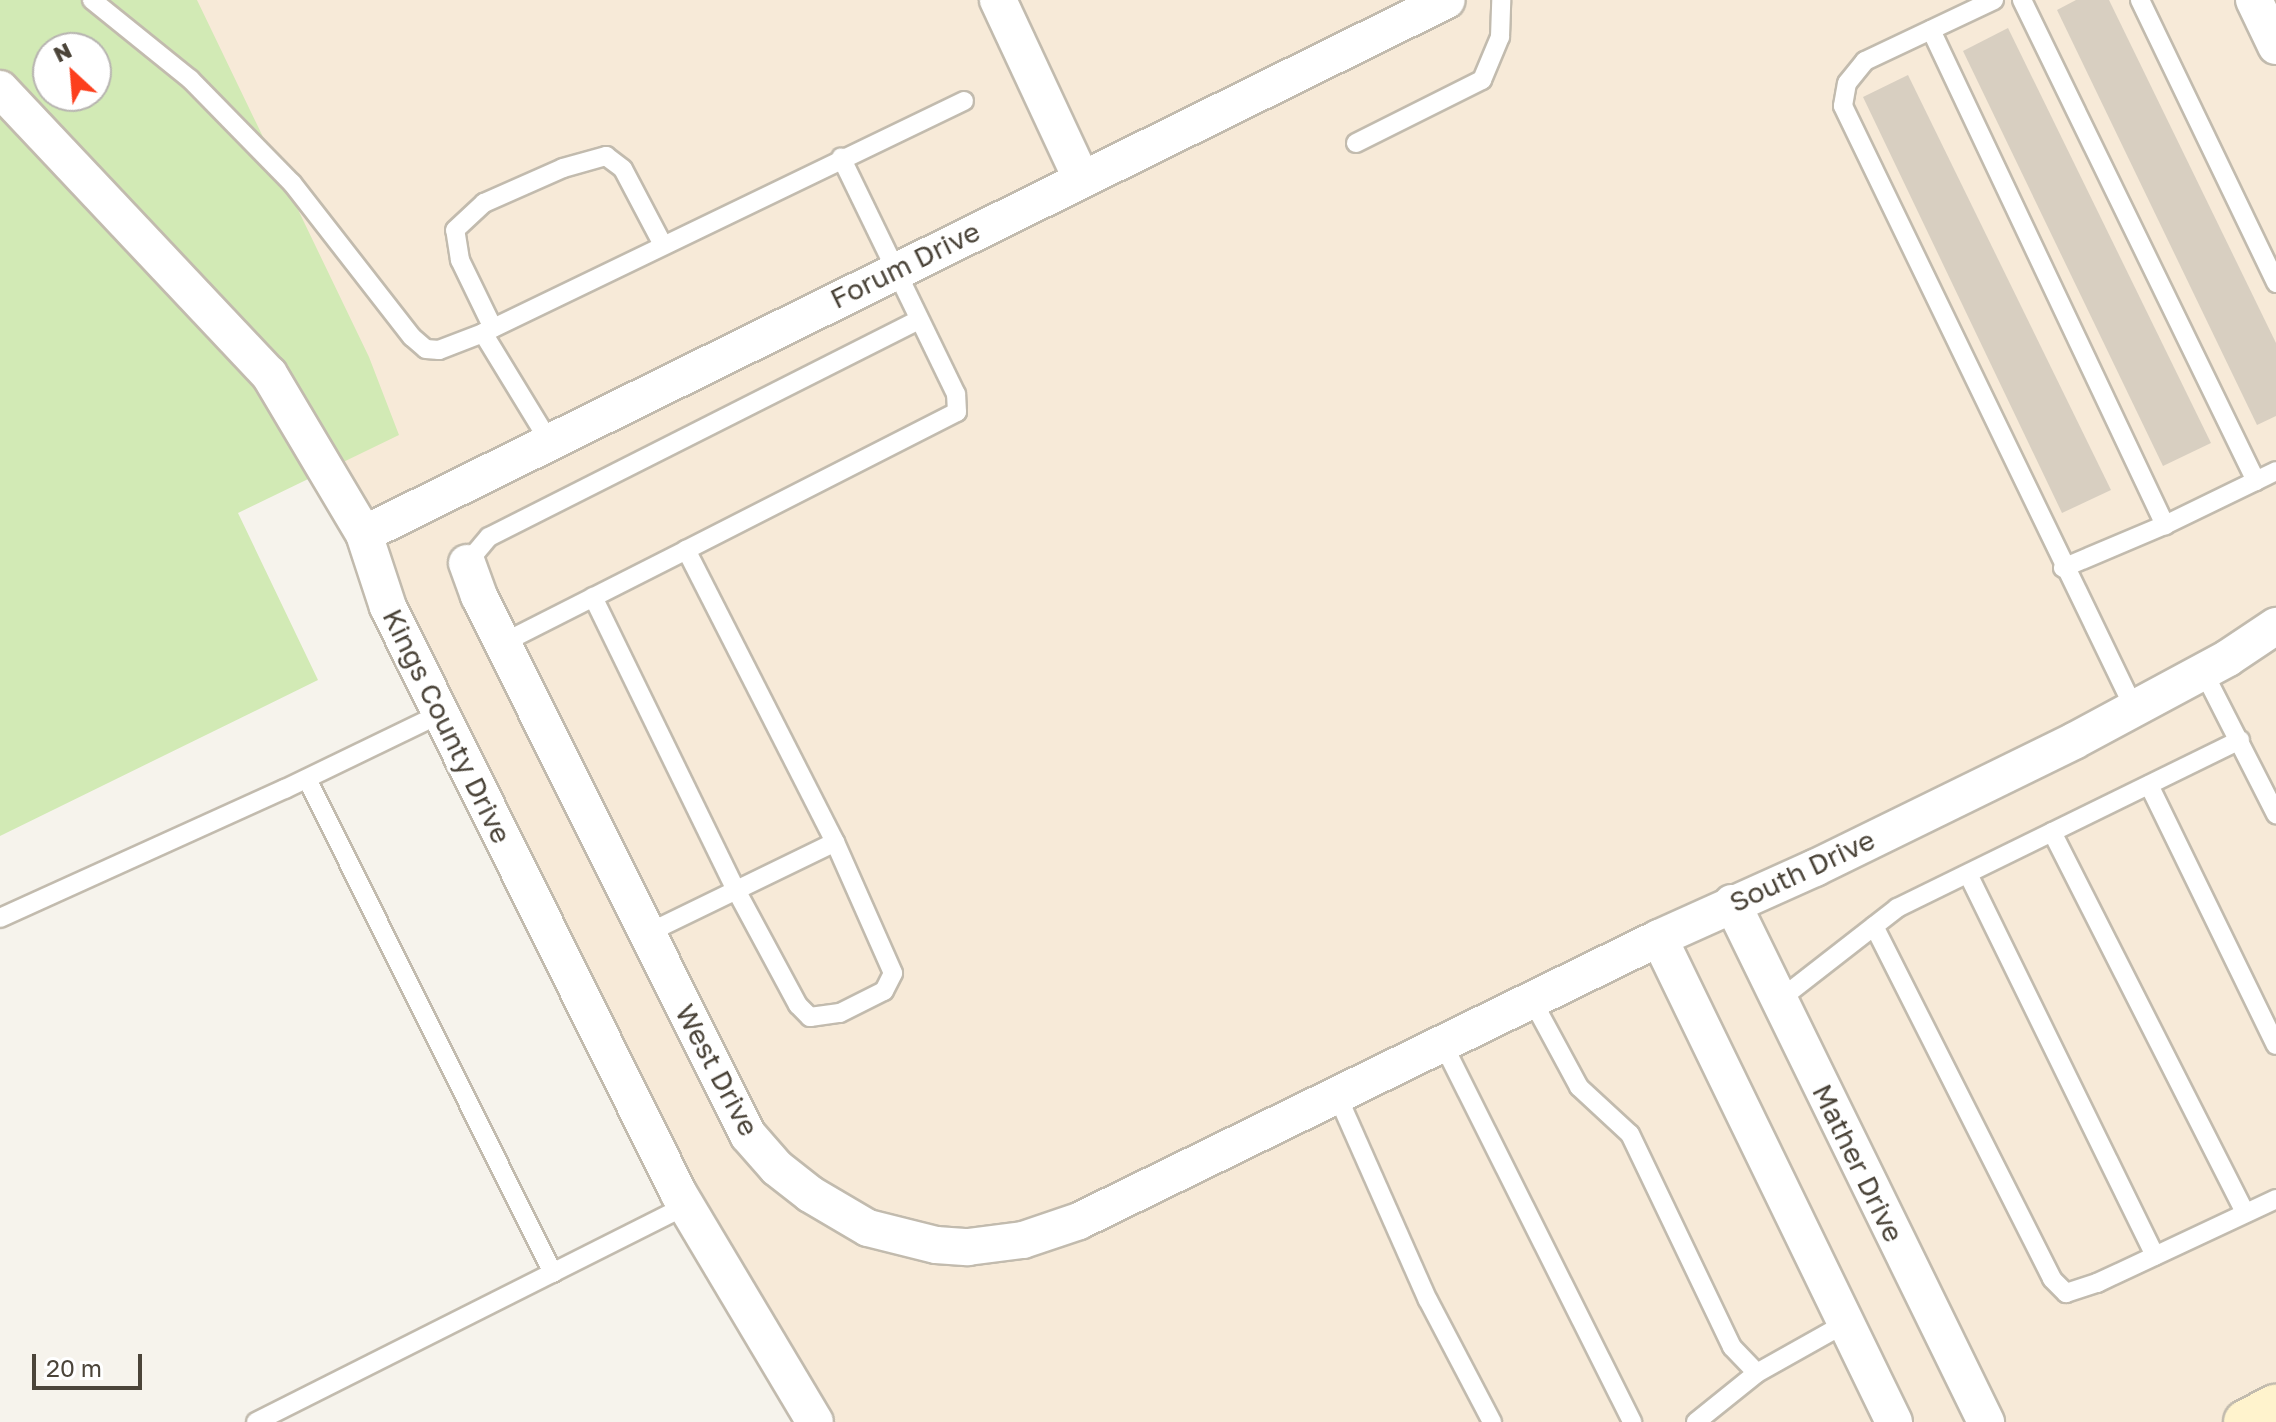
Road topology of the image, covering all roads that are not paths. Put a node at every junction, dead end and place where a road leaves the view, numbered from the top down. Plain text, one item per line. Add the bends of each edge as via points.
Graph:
1 (92, 0) edge
2 (998, 0) edge
3 (1501, 0) edge
4 (1994, 0) edge
5 (2022, 0) edge
6 (2140, 0) edge
7 (2254, 0) edge
8 (1436, 2) edge
9 (1931, 30) junction
10 (2276, 46) edge
11 (0, 89) edge
12 (964, 101) dead end
13 (1356, 143) dead end
14 (841, 157) junction
15 (1081, 178) junction
16 (663, 245) junction
17 (894, 270) junction
18 (2276, 283) edge
19 (919, 320) junction
20 (488, 330) junction
21 (549, 441) junction
22 (2276, 471) edge
23 (2256, 481) junction
24 (2165, 525) junction
25 (364, 534) junction
26 (686, 550) junction
27 (467, 563) joint
28 (2063, 568) junction
29 (593, 597) junction
30 (2276, 626) edge
31 (503, 643) junction
32 (2203, 671) junction
33 (2134, 708) junction
34 (440, 714) junction
35 (2240, 740) junction
36 (307, 779) junction
37 (2149, 785) junction
38 (2276, 814) edge
39 (2052, 832) junction
40 (835, 842) junction
41 (1968, 874) junction
42 (736, 890) junction
43 (1732, 903) junction
44 (0, 918) edge
45 (1874, 926) junction
46 (648, 933) junction
47 (1659, 938) junction
48 (1532, 1000) junction
49 (1779, 1000) junction
50 (1443, 1044) junction
51 (2276, 1045) edge
52 (1329, 1100) junction
53 (2276, 1199) edge
54 (686, 1206) junction
55 (2245, 1213) junction
56 (2155, 1256) junction
57 (553, 1273) junction
58 (1846, 1323) junction
59 (1757, 1373) junction
60 (2276, 1407) edge
61 (256, 1422) edge
62 (815, 1422) edge
63 (1492, 1422) edge
64 (1632, 1422) edge
65 (1696, 1422) edge
66 (1894, 1422) edge
67 (1986, 1422) edge
68 (2246, 1422) edge

1 - 20 lane via 190,79 292,183 426,349 439,350
2 - 15 street
3 - 13 lane via 1500,37 1482,80
4 - 9 lane
5 - 23 lane
6 - 18 lane
7 - 10 street
8 - 15 street, Forum Drive
9 - 24 lane
9 - 28 lane via 1865,61 1847,83 1843,106
11 - 25 street, Kings County Drive via 269,374
12 - 14 lane
14 - 16 lane
14 - 17 lane
15 - 17 street, Forum Drive
16 - 20 lane
16 - 20 lane via 623,169 606,156 563,168 484,203 455,230 460,260
17 - 19 lane
17 - 21 street, Forum Drive
19 - 26 lane via 956,394 957,412
19 - 27 lane via 489,537
20 - 21 lane
21 - 25 street, Forum Drive
22 - 23 lane
23 - 24 lane
24 - 28 lane
25 - 34 street, Kings County Drive via 388,607
26 - 29 lane
26 - 40 lane
27 - 31 street, West Drive
28 - 33 lane
29 - 31 lane
29 - 42 lane
30 - 32 street, South Drive
31 - 46 street, West Drive
32 - 33 street, South Drive
32 - 35 lane
33 - 43 street, South Drive via 1815,868
34 - 36 lane
34 - 54 street, Kings County Drive
35 - 37 lane
35 - 38 lane
36 - 44 lane
36 - 57 lane
37 - 39 lane
37 - 51 lane
39 - 41 lane
39 - 55 lane
40 - 42 lane
40 - 42 lane via 893,973 884,991 840,1013 810,1017 798,1005
41 - 45 lane via 1897,908
41 - 56 lane
42 - 46 lane
43 - 47 street, South Drive
43 - 49 street, Mather Drive
45 - 49 lane
45 - 56 lane via 2052,1279 2066,1293
46 - 52 street, West Drive via 748,1135 810,1194 892,1236 968,1247 1023,1240 1079,1221
47 - 48 street, South Drive
47 - 58 street
48 - 50 street, South Drive
48 - 59 lane via 1579,1087 1630,1134 1732,1347
49 - 67 street, Mather Drive
50 - 52 street, South Drive
50 - 64 lane
52 - 63 lane
53 - 55 lane
54 - 57 lane
54 - 62 street, Kings County Drive
55 - 56 lane
57 - 61 lane
58 - 59 lane
58 - 66 street
59 - 65 lane
60 - 68 main road

